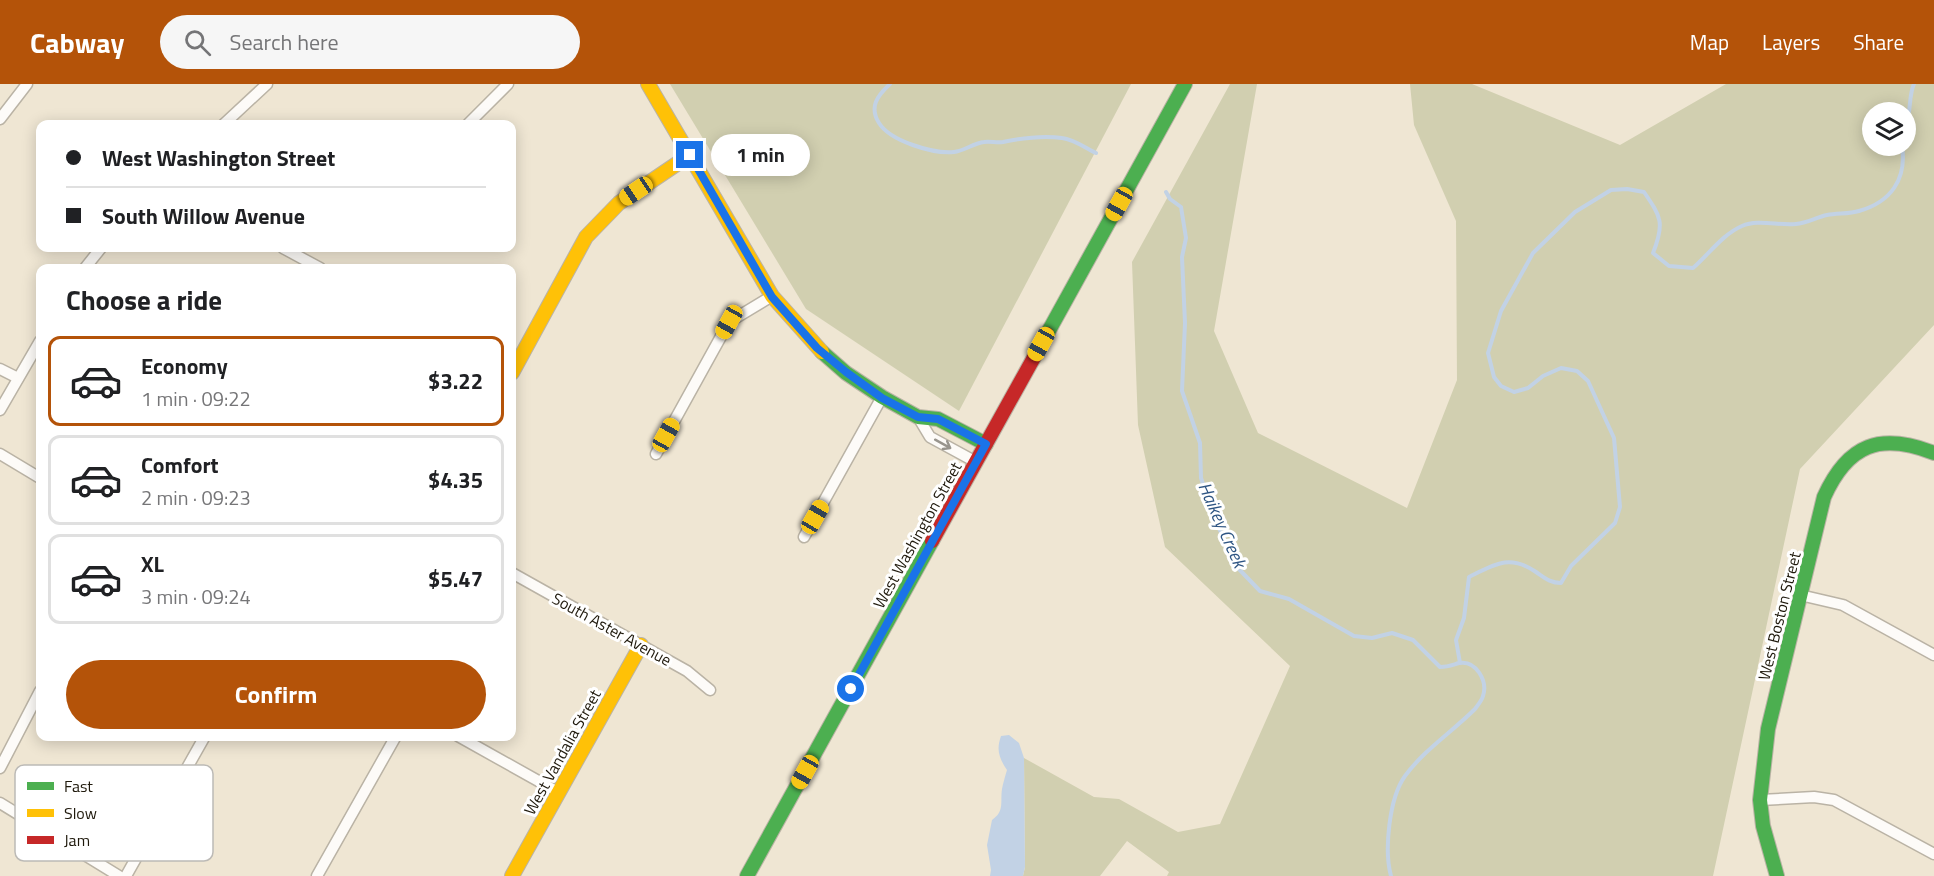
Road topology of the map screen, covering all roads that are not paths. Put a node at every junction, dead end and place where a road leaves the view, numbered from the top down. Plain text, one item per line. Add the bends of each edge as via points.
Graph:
1 (27, 84) edge
2 (267, 84) edge
3 (508, 84) edge
4 (648, 84) edge
5 (1185, 84) edge
6 (0, 119) edge
7 (228, 120) edge
8 (472, 120) edge
9 (690, 155) junction
10 (98, 252) edge
11 (290, 252) edge
12 (88, 264) edge
13 (313, 264) edge
14 (772, 297) junction
15 (36, 348) edge
16 (516, 366) edge
17 (0, 369) edge
18 (18, 378) junction
19 (882, 398) junction
20 (0, 410) edge
21 (918, 417) junction
22 (986, 444) junction
23 (1934, 453) edge
24 (0, 454) edge
25 (656, 454) dead end
26 (976, 462) junction
27 (36, 476) edge
28 (804, 537) dead end
29 (516, 575) edge
30 (1800, 595) junction
31 (641, 645) junction
32 (1934, 655) edge
33 (710, 690) dead end
34 (36, 699) edge
35 (202, 741) edge
36 (393, 741) edge
37 (467, 741) edge
38 (189, 765) edge
39 (0, 768) edge
40 (558, 792) junction
41 (1760, 800) junction
42 (0, 803) edge
43 (15, 812) edge
44 (1934, 854) edge
45 (95, 861) edge
46 (134, 861) edge
47 (119, 876) edge
48 (126, 876) edge
49 (317, 876) edge
50 (512, 876) edge
51 (747, 876) edge
52 (1777, 876) edge

1 - 6 street
2 - 7 street
3 - 8 street
4 - 9 street
5 - 22 street, West Washington Street
9 - 14 street
9 - 16 street via 619,203 586,237
10 - 12 street
11 - 13 street
14 - 19 street via 817,348
14 - 25 street via 729,322
15 - 18 street
17 - 18 street
18 - 20 street
19 - 21 street
19 - 28 street
21 - 22 street via 938,419
21 -> 26 street via 930,437
22 - 26 street, West Washington Street
23 - 30 street, West Boston Street via 1895,443 1876,445 1842,463 1824,497
24 - 27 street
26 - 51 street, West Washington Street
29 - 31 street, South Aster Avenue
30 - 32 street via 1850,609
30 - 41 street, West Boston Street via 1768,729
31 - 33 street, South Aster Avenue via 687,671
31 - 40 street, West Vandalia Street
34 - 39 street
35 - 38 street
36 - 49 street
37 - 40 street
40 - 50 street, West Vandalia Street
41 - 44 street via 1834,800
41 - 52 street, West Boston Street
42 - 43 street
45 - 47 street
46 - 48 street

